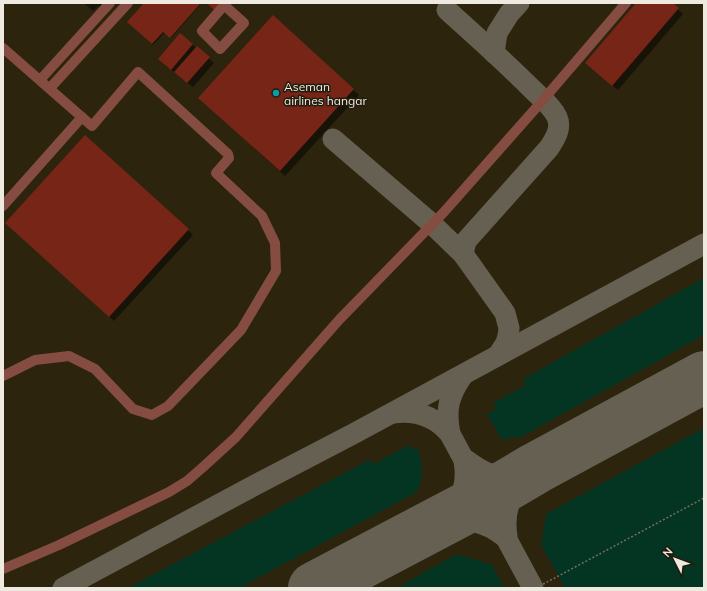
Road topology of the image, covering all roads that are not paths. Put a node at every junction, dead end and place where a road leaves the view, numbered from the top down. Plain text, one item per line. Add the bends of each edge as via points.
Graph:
1 (110, 3) edge
2 (128, 3) edge
3 (626, 3) edge
4 (85, 31) junction
5 (94, 40) junction
6 (3, 48) edge
7 (40, 80) junction
8 (50, 88) junction
9 (82, 117) junction
10 (3, 206) edge
11 (3, 376) edge
12 (3, 569) edge

1 - 4 lane
2 - 5 lane
3 - 12 lane via 444,212 339,320 236,437 202,468 169,492
4 - 5 lane
4 - 7 lane
5 - 8 lane
6 - 7 lane
7 - 8 lane
8 - 9 lane
9 - 10 lane
9 - 11 lane via 92,126 138,72 228,154 229,158 216,173 262,216 275,243 276,271 241,330 168,406 152,415 133,409 95,369 69,356 35,360

